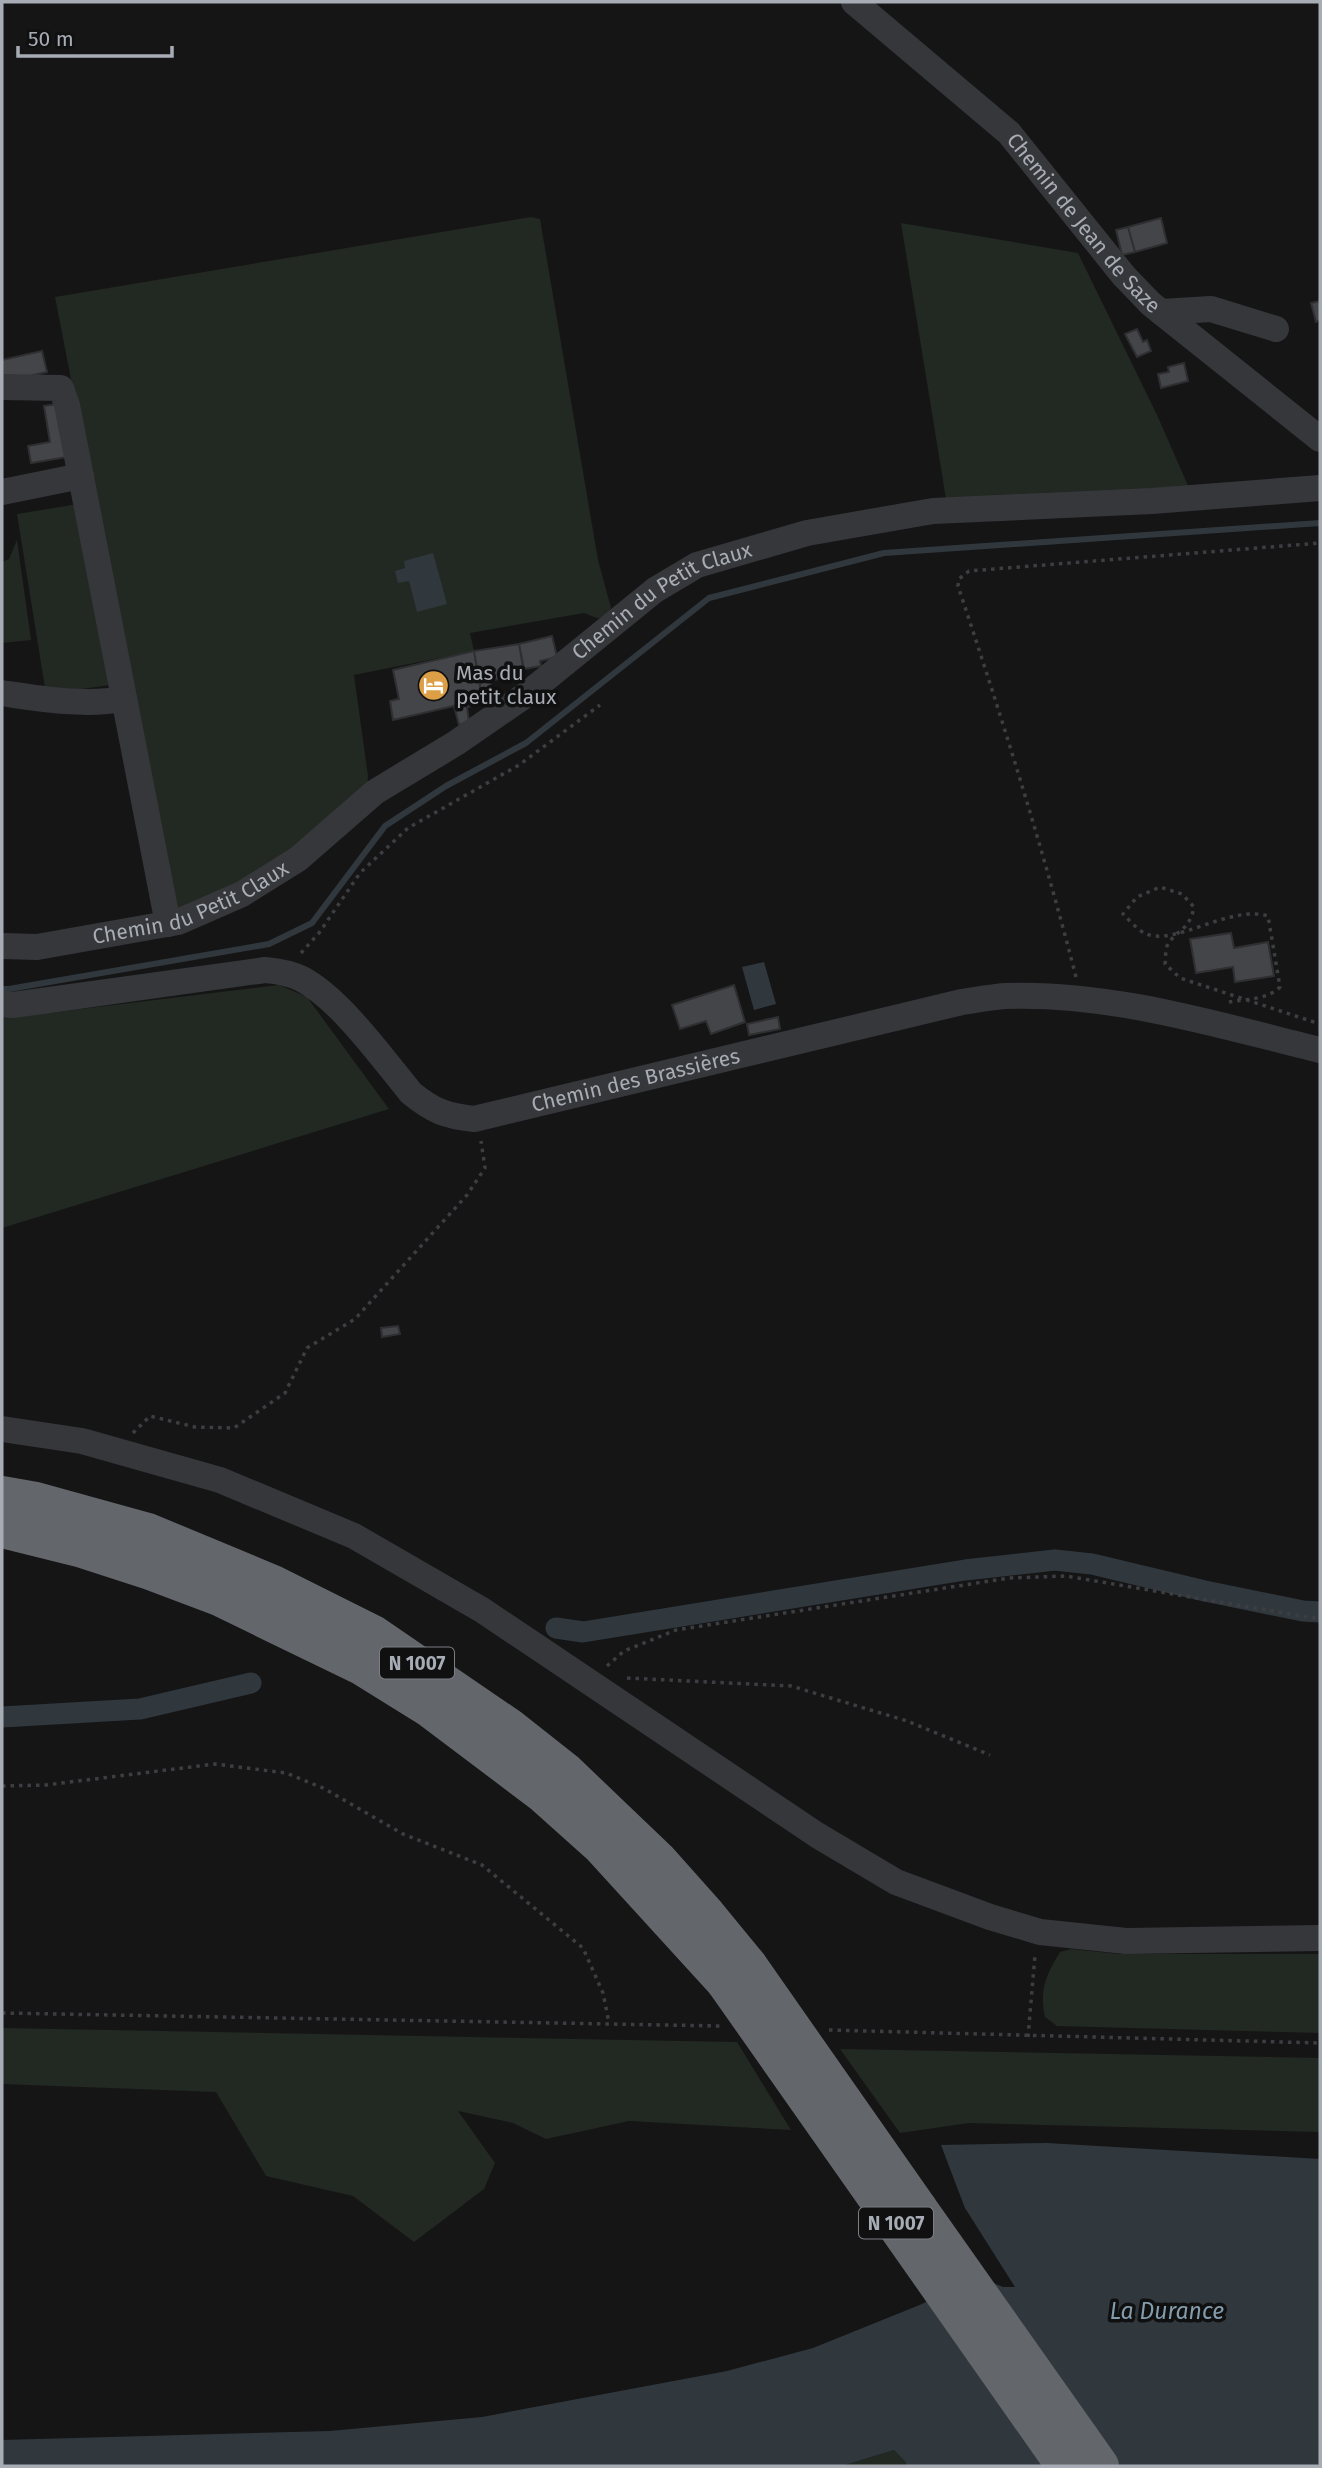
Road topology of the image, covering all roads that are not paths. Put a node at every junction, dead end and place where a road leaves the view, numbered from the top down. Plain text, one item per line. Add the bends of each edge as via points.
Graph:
1 (854, 2) edge
2 (1161, 312) junction
3 (1276, 329) dead end
4 (2, 387) edge
5 (1320, 439) edge
6 (81, 476) junction
7 (1320, 488) edge
8 (2, 492) edge
9 (2, 693) edge
10 (124, 699) junction
11 (168, 924) junction
12 (2, 946) edge
13 (2, 1004) edge
14 (1320, 1050) edge
15 (2, 1429) edge
16 (2, 1494) edge
17 (2, 1529) edge
18 (1320, 1938) edge
19 (736, 1973) junction
20 (1065, 2466) edge
21 (1100, 2466) edge

1 - 2 street, Chemin de Jean de Saze via 1009,134 1124,276
2 - 3 street via 1211,309
2 - 5 street, Chemin de Jean de Saze
4 - 6 street via 61,388
6 - 8 street
6 - 10 street
7 - 11 street, Chemin du Petit Claux via 933,511 807,533 697,565 655,590 527,694 375,792 298,859 242,894
9 - 10 street via 58,702
10 - 11 street
11 - 12 street, Chemin du Petit Claux via 37,947
13 - 14 street, Chemin des Brassières via 265,970 279,972 325,994 426,1105 448,1116 474,1119 1003,996 1082,999 1179,1015
15 - 18 street via 82,1441 220,1480 354,1536 482,1611 817,1835 896,1882 1040,1932 1126,1941
16 - 19 highway, N 1007 via 148,1532 273,1584 373,1634 566,1772 707,1914
17 - 19 highway, N 1007 via 79,1548 219,1597 363,1667 429,1708 543,1794
19 - 20 highway, N 1007, bridge
19 - 21 highway, N 1007, bridge

